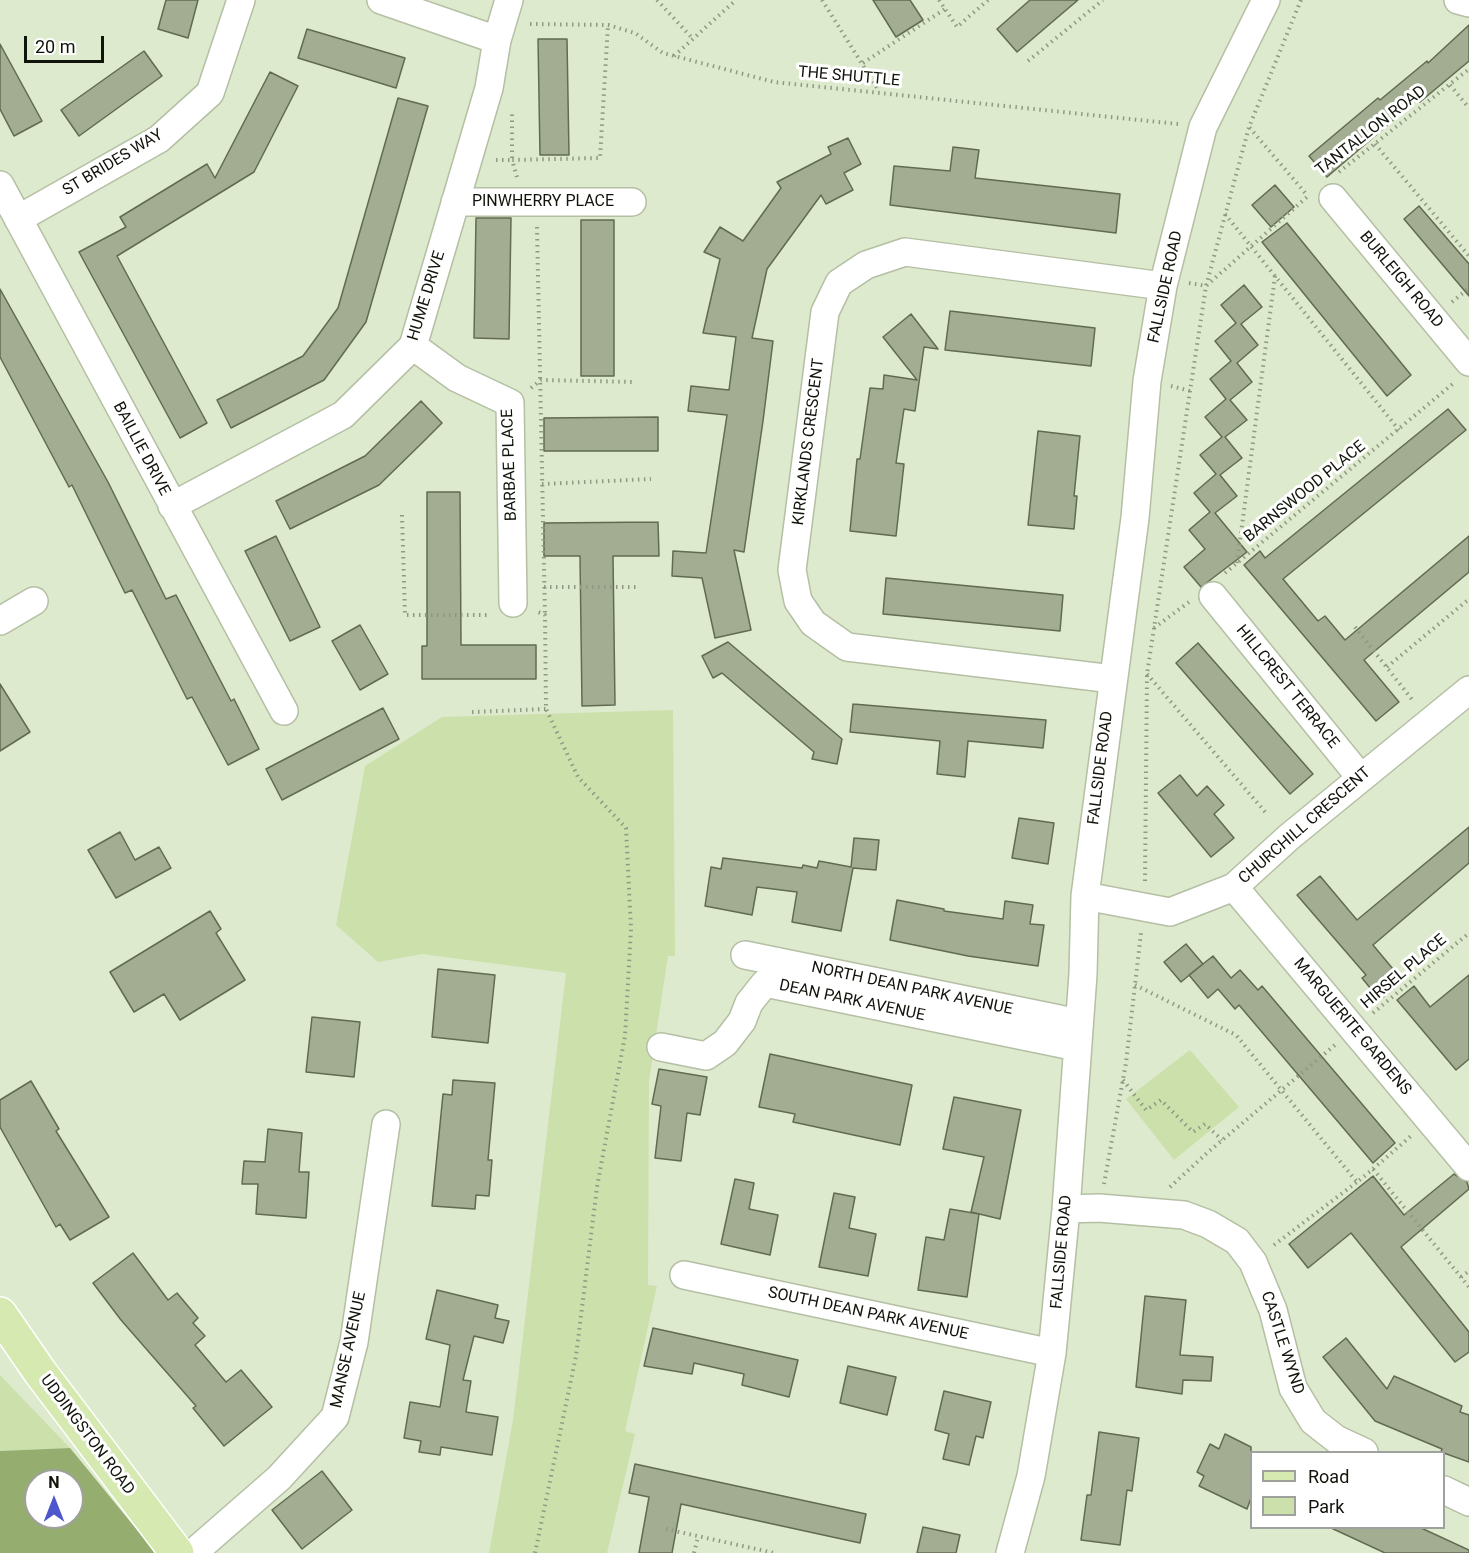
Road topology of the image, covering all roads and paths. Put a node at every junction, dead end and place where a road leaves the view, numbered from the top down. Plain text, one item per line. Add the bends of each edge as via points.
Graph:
1 (241, 0) edge
2 (381, 0) edge
3 (657, 0) edge
4 (736, 0) edge
5 (822, 0) edge
6 (939, 0) edge
7 (988, 0) edge
8 (1103, 0) edge
9 (1266, 0) edge
10 (1300, 0) edge
11 (1458, 0) edge
12 (1469, 3) edge
13 (945, 9) junction
14 (503, 21) edge
15 (608, 26) junction
16 (693, 39) junction
17 (673, 56) junction
18 (1028, 61) dead end
19 (863, 63) junction
20 (1469, 69) edge
21 (1450, 85) junction
22 (879, 92) junction
23 (1469, 108) edge
24 (1203, 127) junction
25 (1249, 127) junction
26 (1375, 143) junction
27 (0, 185) edge
28 (1321, 191) junction
29 (524, 200) junction
30 (455, 202) junction
31 (632, 202) dead end
32 (1226, 214) junction
33 (18, 219) junction
34 (1250, 245) junction
35 (1469, 256) edge
36 (1275, 276) junction
37 (1163, 286) junction
38 (1206, 286) junction
39 (413, 346) junction
40 (1465, 370) edge
41 (542, 380) junction
42 (636, 382) dead end
43 (1399, 430) junction
44 (651, 479) dead end
45 (542, 484) junction
46 (172, 506) junction
47 (402, 515) dead end
48 (1237, 564) junction
49 (639, 587) dead end
50 (544, 588) junction
51 (1210, 589) junction
52 (1469, 599) edge
53 (34, 601) dead end
54 (515, 611) junction
55 (545, 615) junction
56 (0, 621) edge
57 (1355, 627) dead end
58 (1154, 629) junction
59 (1388, 667) junction
60 (1147, 674) junction
61 (1113, 679) junction
62 (1469, 690) edge
63 (546, 709) junction
64 (284, 711) dead end
65 (472, 712) dead end
66 (1429, 722) junction
67 (1361, 778) junction
68 (1266, 813) dead end
69 (1234, 888) junction
70 (1085, 896) junction
71 (1144, 907) junction
72 (1469, 933) edge
73 (745, 955) dead end
74 (1135, 985) junction
75 (1354, 1029) junction
76 (1078, 1035) junction
77 (661, 1047) dead end
78 (1123, 1080) junction
79 (1282, 1091) junction
80 (1429, 1119) junction
81 (386, 1124) dead end
82 (1221, 1140) junction
83 (1469, 1167) edge
84 (1372, 1169) junction
85 (1357, 1182) junction
86 (1099, 1208) junction
87 (1066, 1209) junction
88 (1143, 1213) junction
89 (1253, 1262) junction
90 (1469, 1271) edge
91 (684, 1275) dead end
92 (1461, 1277) junction
93 (1469, 1287) edge
94 (0, 1314) edge
95 (1052, 1353) junction
96 (1362, 1451) edge
97 (1445, 1491) edge
98 (1469, 1502) edge
99 (666, 1529) dead end
100 (698, 1536) junction
101 (177, 1553) edge
102 (193, 1553) edge
103 (536, 1553) edge
104 (694, 1553) edge
105 (774, 1553) edge
106 (1010, 1553) edge

1 - 33 street, ST BRIDES WAY via 210,93 159,139
2 - 14 street
3 - 16 path
4 - 16 path
5 - 19 path
6 - 13 path
7 - 13 path via 957,27
8 - 18 path
9 - 24 street, FALLSIDE ROAD
10 - 25 path
11 - 12 street
13 - 19 path
14 - 15 path, THE SHUTTLE
14 - 30 street, HUME DRIVE via 489,88
15 - 17 path, THE SHUTTLE via 635,33
15 - 29 path via 600,158 512,160
16 - 17 path
17 - 22 path, THE SHUTTLE via 774,82
19 - 22 path
20 - 21 path, TANTALLON ROAD
21 - 23 path, TANTALLON ROAD
21 - 26 path, TANTALLON ROAD
22 - 24 path, THE SHUTTLE
24 - 37 street, FALLSIDE ROAD
25 - 28 path
25 - 32 path
26 - 28 path, TANTALLON ROAD
26 - 35 path
27 - 33 street, BAILLIE DRIVE
28 - 34 path, TANTALLON ROAD
28 - 40 street, BURLEIGH ROAD
29 - 30 street, PINWHERRY PLACE
29 - 31 street, PINWHERRY PLACE
29 - 41 path via 537,215
30 - 39 street, HUME DRIVE
32 - 34 path
32 - 38 path
33 - 46 street, BAILLIE DRIVE
34 - 36 path
34 - 38 path, TANTALLON ROAD
36 - 43 path
36 - 48 path
37 - 61 street, FALLSIDE ROAD via 1147,381 1135,518
37 - 61 street, KIRKLANDS CRESCENT via 905,252 866,265 839,283 825,312 792,570 798,601 813,623 847,647
38 - 58 path
39 - 46 street, HUME DRIVE via 343,415
39 - 54 street, BARBAE PLACE via 457,378 510,403
40 - 43 path, BARNSWOOD PLACE
41 - 42 path
41 - 45 path
43 - 48 path, BARNSWOOD PLACE
44 - 45 path
45 - 50 path
46 - 64 street, BAILLIE DRIVE
47 - 54 path via 405,615
48 - 51 path, BARNSWOOD PLACE
49 - 50 path
50 - 55 path
51 - 58 path, BARNSWOOD PLACE
51 - 67 street, HILLCREST TERRACE
52 - 59 path
53 - 56 street
54 - 55 path
54 - 55 path
55 - 63 path
57 - 59 path
58 - 60 path
59 - 66 path
60 - 68 path
60 - 71 path
61 - 70 street, FALLSIDE ROAD
62 - 66 street, CHURCHILL CRESCENT
63 - 65 path
63 - 103 path via 578,777 626,828 631,929 625,1036 597,1188 576,1356
66 - 67 street, CHURCHILL CRESCENT
67 - 69 street, CHURCHILL CRESCENT
69 - 71 street, CHURCHILL CRESCENT via 1170,912
69 - 75 street, MARGUERITE GARDENS
70 - 71 street, CHURCHILL CRESCENT
70 - 76 street, FALLSIDE ROAD
71 - 74 path
72 - 75 path, HIRSEL PLACE
73 - 76 street, NORTH DEAN PARK AVENUE
74 - 78 path
74 - 79 path via 1236,1035
75 - 79 path, HIRSEL PLACE
75 - 80 street, MARGUERITE GARDENS
76 - 77 street, DEAN PARK AVENUE via 765,983 725,1043 706,1056
76 - 87 street, FALLSIDE ROAD
78 - 82 path via 1146,1110 1161,1100 1193,1132 1205,1124
78 - 86 path
79 - 82 path, HIRSEL PLACE
79 - 85 path
80 - 83 street, MARGUERITE GARDENS
80 - 84 path
81 - 102 street, MANSE AVENUE via 354,1342 335,1417 279,1478
82 - 88 path, HIRSEL PLACE
84 - 85 path
84 - 92 path
85 - 89 path
86 - 87 street, CASTLE WYND
86 - 88 street, CASTLE WYND
87 - 95 street, FALLSIDE ROAD
88 - 89 street, CASTLE WYND via 1184,1215 1208,1224 1237,1241
89 - 96 street, CASTLE WYND via 1273,1310 1293,1388 1313,1421 1336,1439
90 - 92 path
91 - 95 street, SOUTH DEAN PARK AVENUE
92 - 93 path
94 - 101 main road, UDDINGSTON ROAD
95 - 106 street, FALLSIDE ROAD via 1031,1476
97 - 98 street
99 - 100 path
100 - 104 path
100 - 105 path

